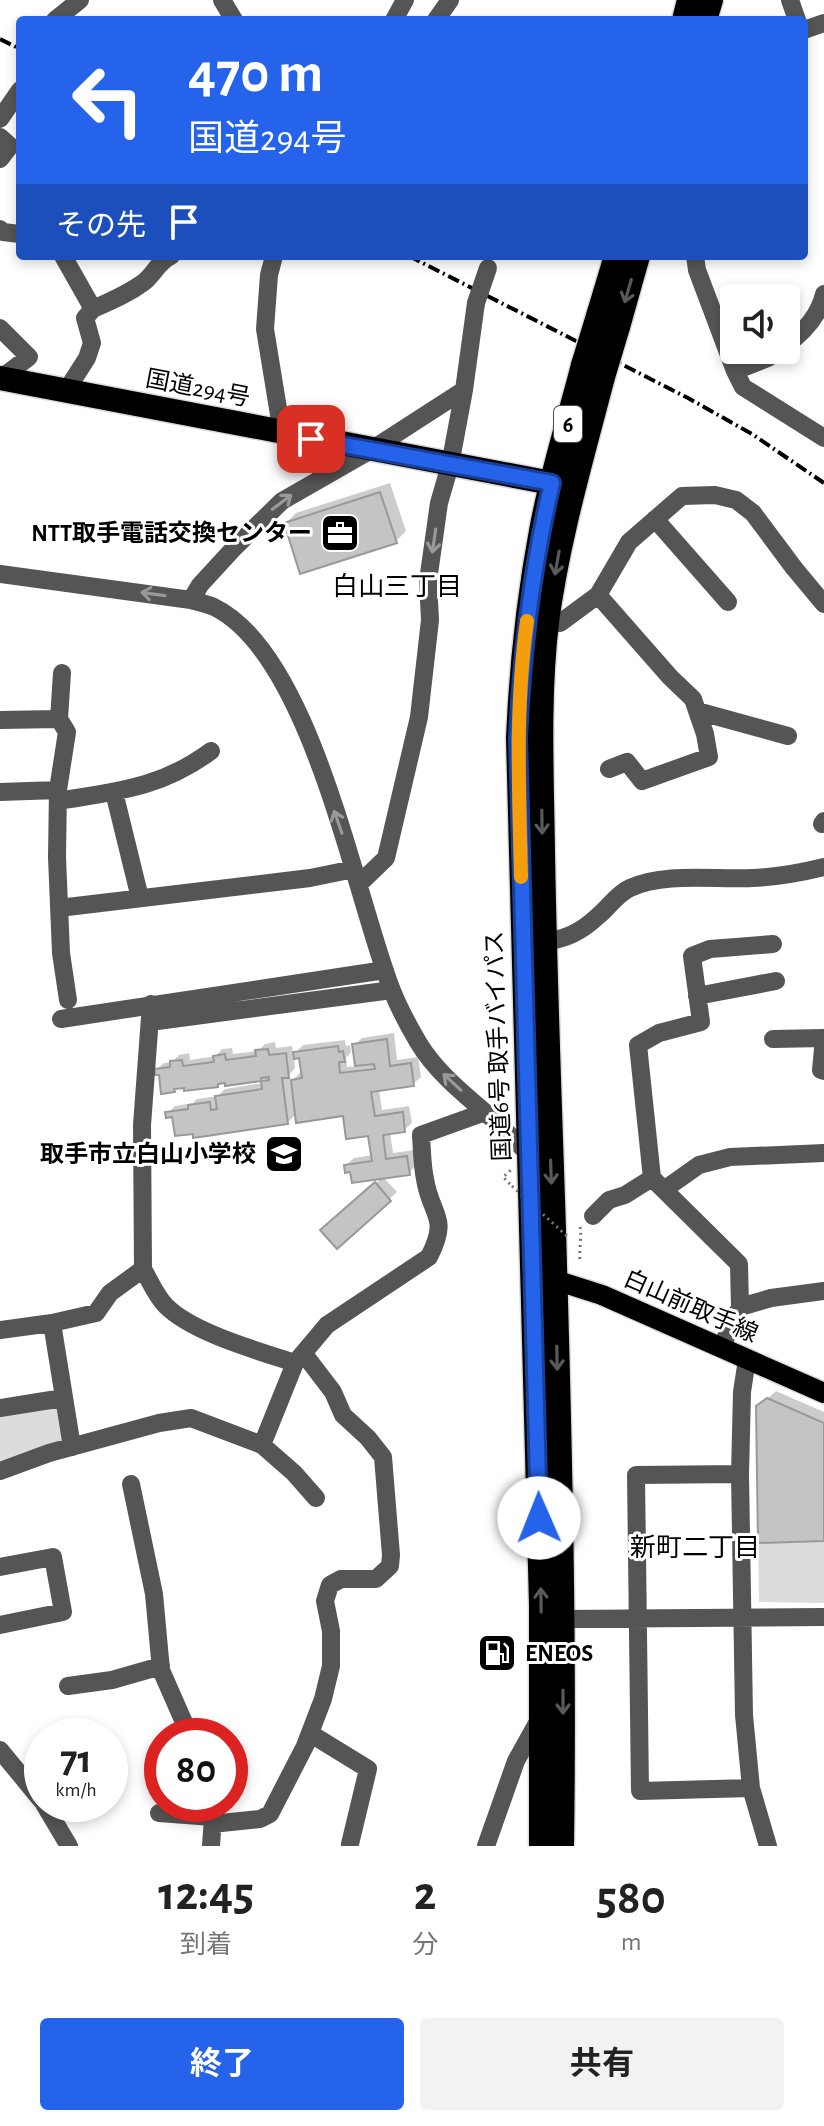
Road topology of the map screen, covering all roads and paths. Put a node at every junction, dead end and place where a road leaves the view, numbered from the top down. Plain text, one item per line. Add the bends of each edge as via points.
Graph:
1 (80, 0) edge
2 (63, 16) edge
3 (16, 96) edge
4 (0, 119) edge
5 (0, 137) edge
6 (0, 159) edge
7 (65, 260) edge
8 (164, 260) edge
9 (273, 260) edge
10 (616, 260) edge
11 (636, 260) edge
12 (696, 260) edge
13 (490, 262) edge
14 (824, 294) edge
15 (93, 309) junction
16 (608, 321) junction
17 (0, 328) edge
18 (800, 334) edge
19 (753, 364) edge
20 (735, 371) junction
21 (0, 379) edge
22 (464, 390) junction
23 (66, 391) junction
24 (282, 433) junction
25 (824, 438) edge
26 (371, 450) junction
27 (450, 465) junction
28 (563, 485) junction
29 (655, 519) junction
30 (0, 574) edge
31 (598, 595) junction
32 (191, 600) junction
33 (728, 602) dead end
34 (824, 604) edge
35 (547, 623) junction
36 (62, 673) dead end
37 (697, 711) junction
38 (59, 719) junction
39 (0, 720) edge
40 (788, 736) dead end
41 (211, 751) dead end
42 (609, 769) dead end
43 (0, 792) edge
44 (114, 792) junction
45 (58, 796) junction
46 (824, 867) edge
47 (357, 876) junction
48 (140, 898) junction
49 (59, 908) junction
50 (544, 942) junction
51 (773, 944) dead end
52 (385, 970) junction
53 (776, 981) dead end
54 (392, 990) junction
55 (697, 996) junction
56 (68, 1000) dead end
57 (150, 1013) junction
58 (61, 1019) dead end
59 (773, 1039) dead end
60 (824, 1071) edge
61 (485, 1112) junction
62 (824, 1153) edge
63 (530, 1155) junction
64 (658, 1184) junction
65 (512, 1186) dead end
66 (586, 1222) joint
67 (568, 1237) dead end
68 (580, 1261) dead end
69 (143, 1269) junction
70 (544, 1279) junction
71 (824, 1291) edge
72 (740, 1307) junction
73 (52, 1323) junction
74 (0, 1330) edge
75 (721, 1348) junction
76 (300, 1358) junction
77 (747, 1359) junction
78 (824, 1393) edge
79 (63, 1398) junction
80 (0, 1408) edge
81 (262, 1445) junction
82 (72, 1447) junction
83 (0, 1471) edge
84 (740, 1474) junction
85 (131, 1484) dead end
86 (316, 1498) dead end
87 (0, 1567) edge
88 (743, 1617) junction
89 (824, 1617) edge
90 (638, 1618) junction
91 (562, 1619) junction
92 (0, 1625) edge
93 (161, 1666) junction
94 (68, 1686) dead end
95 (542, 1714) junction
96 (183, 1718) edge
97 (311, 1734) junction
98 (0, 1750) edge
99 (24, 1779) edge
100 (751, 1788) junction
101 (248, 1818) edge
102 (55, 1822) edge
103 (213, 1822) edge
104 (350, 1844) dead end
105 (69, 1846) edge
106 (211, 1846) edge
107 (486, 1846) edge
108 (541, 1846) edge
109 (562, 1846) edge
110 (768, 1846) edge

1 - 2 street
3 - 4 street
5 - 6 street via 10,146
7 - 15 street
8 - 15 street via 127,295
9 - 24 street via 265,329
10 - 16 highway, 国道6号 取手バイパス / 6
11 -> 16 highway, 国道6号 取手バイパス / 6
12 - 20 street
13 - 22 street, bridge via 476,303
14 - 18 street via 814,319
15 - 23 street via 85,318 92,343
16 - 28 highway, 国道6号 取手バイパス / 6, bridge
17 - 21 street via 29,357
19 - 20 street
20 - 25 street via 743,387
21 - 23 highway, 国道294号
22 - 26 street
22 - 27 street
23 - 24 highway, 国道294号
24 - 26 highway, 国道294号
26 - 27 highway, 国道294号
32 -> 26 street via 282,501
27 - 28 highway, 国道294号
27 -> 47 street via 428,581 430,620 419,717 386,858
28 -> 35 highway, 国道6号 取手バイパス / 6 via 562,535
28 - 63 highway, 国道6号 取手バイパス / 6 via 541,530 521,672 518,738
29 - 31 street via 629,542
29 - 33 street
29 - 34 street via 682,496 736,500 753,513
32 -> 30 street
31 - 35 street via 560,623
31 - 37 street via 693,699
47 -> 32 street via 312,742 266,655 233,620
35 -> 50 highway, 国道6号 取手バイパス / 6 via 541,739
36 - 38 street
37 - 40 street
37 - 42 street via 709,757 642,781 627,762
38 - 39 street
38 - 45 street via 67,732
41 - 44 street via 177,773
43 - 45 street
44 - 45 street
44 - 48 street
45 - 49 street
46 - 50 street via 753,878 656,881 629,888 580,930
47 - 48 street
47 - 52 street
48 - 49 street
49 - 56 street
50 -> 70 highway, 国道6号 取手バイパス / 6
51 - 55 street via 710,949 692,956
52 - 54 street
52 - 57 street
53 - 55 street
54 - 57 street
61 -> 54 street via 420,1045
55 - 64 street via 701,1022 659,1033 638,1045
57 - 58 street
57 - 69 street via 142,1125
59 - 60 street via 824,1038
61 - 63 street
61 - 76 street via 421,1135 425,1181 440,1224 429,1257 327,1325
62 - 64 street via 730,1157
63 - 70 highway, 国道6号 取手バイパス / 6
64 - 66 street via 609,1200
64 - 72 street via 739,1264
65 - 67 path, bridge
66 - 68 path
69 - 73 street via 110,1293 96,1313
69 - 76 street via 176,1315 230,1341
70 - 75 main road, 白山前取手線 via 602,1295
70 -> 91 highway, 国道6号 取手バイパス / 6
95 -> 70 highway, 国道6号 取手バイパス / 6
71 - 72 street
72 - 75 street
73 - 74 street
73 - 79 street
75 - 77 main road, 白山前取手線
76 - 81 street
76 - 97 street via 383,1457 391,1555 390,1566 376,1579 341,1579 330,1585 325,1601 331,1666
77 - 78 main road, 白山前取手線
77 - 84 street
79 - 80 street
79 - 82 street
81 - 82 street via 191,1418
81 - 86 street
82 - 83 street
84 - 88 street
84 - 90 street via 636,1475
85 - 93 street via 154,1594
87 - 92 street via 53,1557 63,1612
88 - 89 street
88 - 90 street
88 - 100 street
90 - 91 street
90 - 100 street via 640,1791
91 -> 109 highway, 国道6号 取手バイパス / 6
93 - 94 street
93 - 96 street
95 - 107 street via 516,1761
95 - 108 highway, 国道6号 取手バイパス / 6
97 - 101 street via 270,1814
97 - 104 street via 368,1769
98 - 99 street
100 - 110 street
102 - 105 street
103 - 106 street

